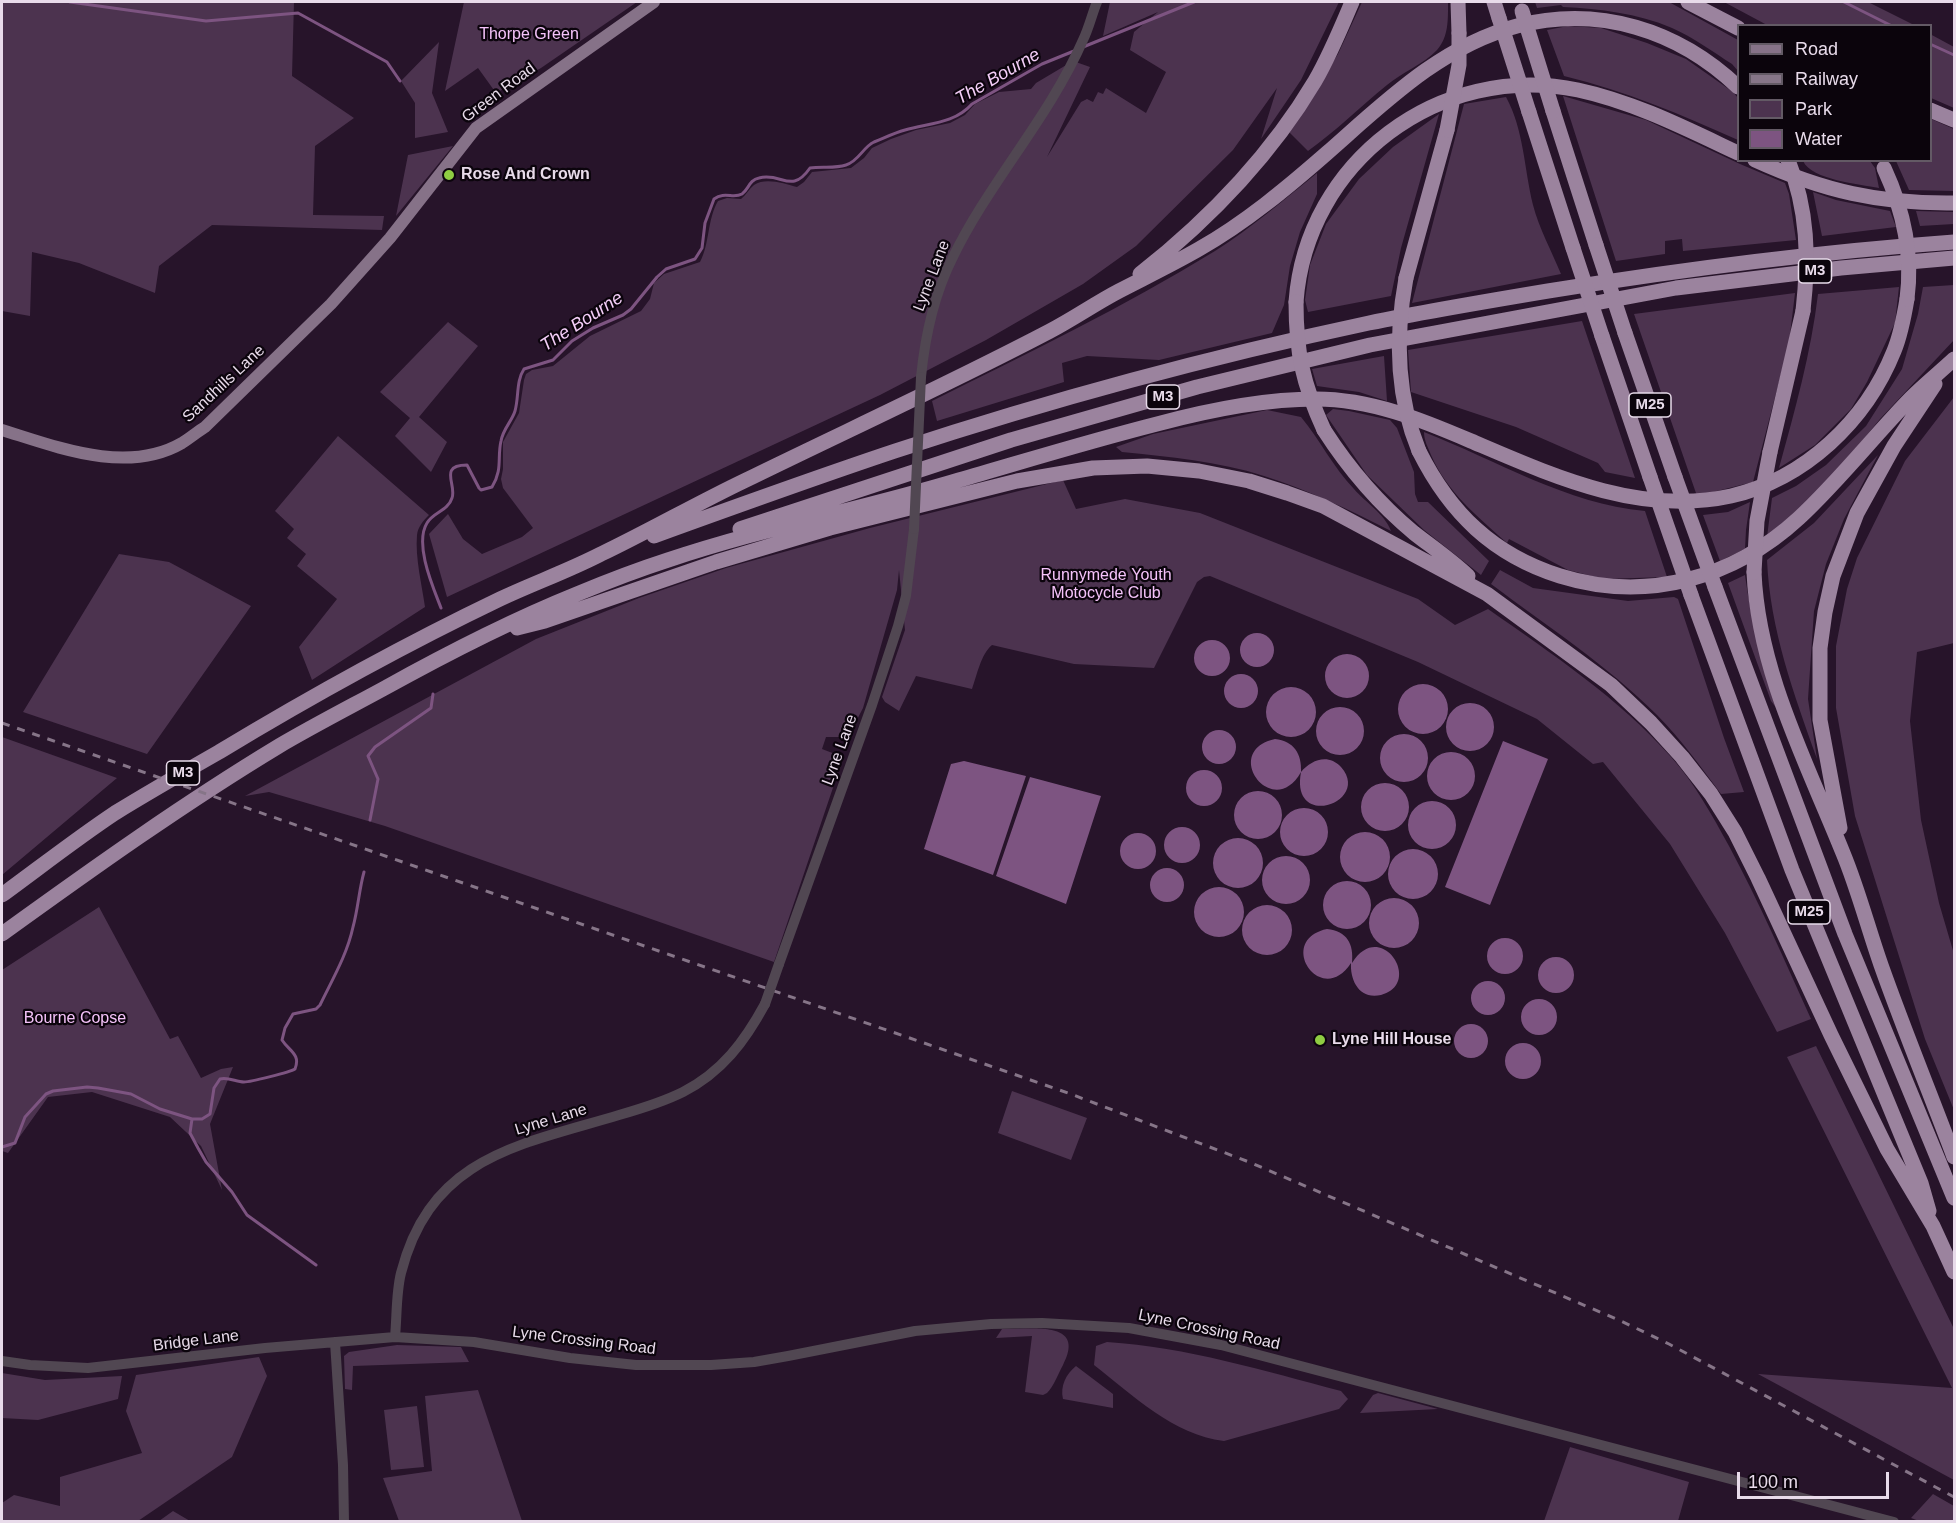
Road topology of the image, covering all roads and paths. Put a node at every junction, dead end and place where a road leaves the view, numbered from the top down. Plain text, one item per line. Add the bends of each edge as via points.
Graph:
1 (654, 2) edge
2 (1097, 2) edge
3 (1352, 2) edge
4 (1458, 2) edge
5 (1494, 2) edge
6 (1688, 2) edge
7 (1521, 6) edge
8 (1737, 27) edge
9 (1737, 86) edge
10 (1932, 111) edge
11 (1954, 120) edge
12 (1737, 153) edge
13 (1760, 162) edge
14 (1789, 162) edge
15 (1882, 164) edge
16 (1954, 203) edge
17 (390, 238) joint
18 (1954, 242) edge
19 (1954, 258) edge
20 (1116, 293) junction
21 (1954, 359) edge
22 (1942, 371) junction
23 (2, 430) edge
24 (597, 556) junction
25 (666, 560) junction
26 (1486, 594) junction
27 (474, 640) junction
28 (1844, 855) junction
29 (2, 895) edge
30 (2, 934) edge
31 (1954, 1157) edge
32 (1954, 1198) edge
33 (1933, 1226) junction
34 (1954, 1272) edge
35 (395, 1337) junction
36 (335, 1341) junction
37 (2, 1361) edge
38 (344, 1521) edge
39 (1894, 1521) edge

1 - 17 main road, Green Road via 476,129
2 - 35 street, Lyne Lane, bridge via 1073,61 951,260 935,306 921,377 914,529 906,596 869,715 765,1004 734,1053 683,1092 502,1151 456,1180 433,1205 413,1239 401,1275
3 - 20 highway via 1314,81 1279,133 1208,215
4 - 22 highway, bridge via 1459,65 1448,130 1406,278 1399,328 1399,369 1404,406 1419,451 1443,494 1469,523 1505,552 1540,570 1608,586 1646,587 1698,578 1770,542 1814,503
5 - 33 highway, M25, bridge via 1602,336 1692,595 1792,870 1921,1183
6 - 8 highway
7 - 32 highway, M25, bridge via 1675,477 1845,934
9 - 20 highway via 1696,53 1645,30 1593,19 1542,21 1514,27 1469,44 1430,66 1230,230
10 - 11 highway
12 - 26 highway, bridge via 1649,113 1578,90 1512,86 1439,102 1384,135 1364,152 1336,188 1315,224 1297,288 1297,335 1301,370 1323,430 1366,487
13 - 16 highway via 1821,187 1860,197
14 - 28 highway, bridge via 1804,219 1807,266 1803,311 1756,521 1754,572 1759,623 1774,676
15 - 25 highway, bridge via 1899,207 1909,273 1901,331 1893,354 1875,390 1846,430 1816,456 1757,488 1700,501 1641,499 1564,479 1389,409 1323,399 1271,400 1137,429
17 - 23 main road, Sandhills Lane via 331,304 205,427 181,444 159,453 119,458
18 - 24 highway, M3 via 1756,260 1646,275 1381,321 1273,345 962,430
19 - 25 highway, M3 via 1676,288 1370,345 1197,387 1011,440 706,540
20 - 24 highway via 1053,329
21 - 22 highway
22 - 28 highway via 1857,513 1833,576 1825,612 1820,648 1820,720
24 - 29 highway, M3 via 501,598 296,706 122,809
25 - 27 highway, M3 via 574,595
26 - 27 highway via 1333,512 1287,493 1199,471 1147,466 1093,468 1017,481 830,528 716,562 545,621
26 - 33 highway via 1611,685 1667,740 1711,794 1758,878 1887,1149
27 - 30 highway, M3 via 280,746 136,838
28 - 31 highway
33 - 34 highway, M25
35 - 36 street, Bridge Lane
35 - 39 street, Lyne Crossing Road via 474,1342 570,1358 675,1366 754,1362 915,1331 956,1327 1042,1323 1128,1328 1221,1345
36 - 37 street, Bridge Lane via 88,1368
36 - 38 street

